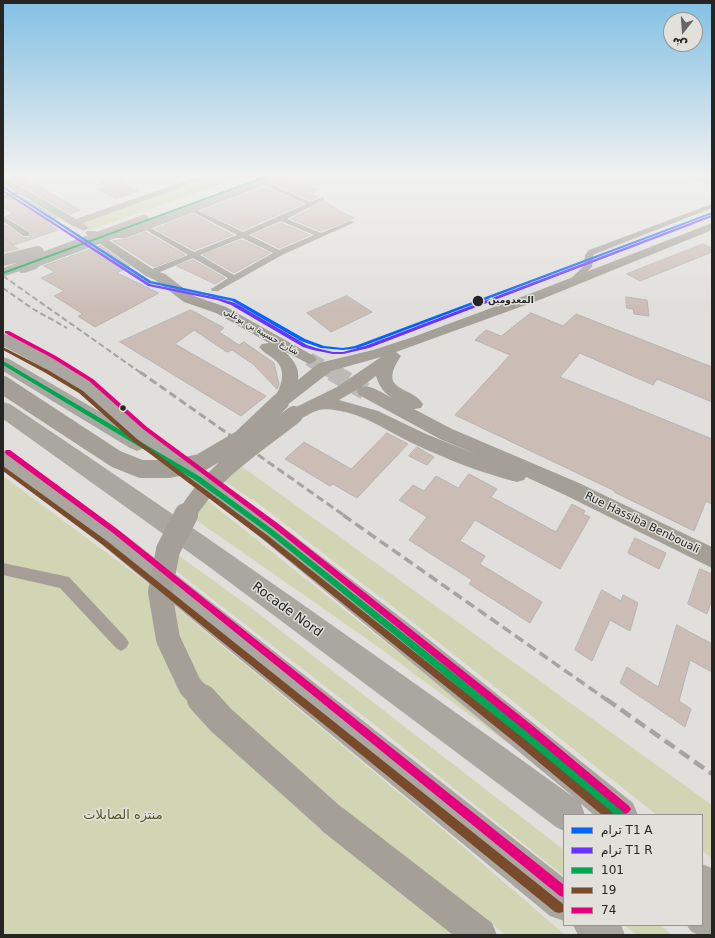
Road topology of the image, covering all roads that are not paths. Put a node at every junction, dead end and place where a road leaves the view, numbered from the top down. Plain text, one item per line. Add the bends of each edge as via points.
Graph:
1 (6, 220) edge
2 (70, 220) edge
3 (80, 220) edge
4 (133, 220) edge
5 (155, 220) edge
6 (157, 220) edge
7 (213, 220) edge
8 (279, 220) edge
9 (283, 220) edge
10 (676, 220) edge
11 (74, 222) junction
12 (352, 222) dead end
13 (143, 224) junction
14 (712, 226) edge
15 (91, 233) joint
16 (26, 234) dead end
17 (243, 234) junction
18 (320, 235) junction
19 (103, 242) junction
20 (279, 253) junction
21 (194, 256) junction
22 (3, 260) edge
23 (3, 273) edge
24 (150, 273) junction
25 (234, 278) junction
26 (571, 282) junction
27 (215, 290) dead end
28 (189, 299) junction
29 (3, 339) edge
30 (418, 340) junction
31 (393, 356) junction
32 (309, 359) tunnel mouth
33 (3, 362) edge
34 (3, 385) edge
35 (365, 391) tunnel mouth
36 (318, 404) junction
37 (3, 409) edge
38 (287, 409) junction
39 (3, 458) edge
40 (196, 478) junction
41 (572, 489) junction
42 (712, 558) edge
43 (3, 569) edge
44 (121, 643) dead end
45 (567, 814) edge
46 (620, 814) edge
47 (703, 884) edge
48 (712, 891) edge
49 (563, 901) edge
50 (703, 916) edge
51 (712, 922) edge
52 (594, 926) edge
53 (480, 935) edge
54 (605, 935) edge

1 - 16 street
2 - 11 main road
3 - 11 main road
4 - 22 highway, bridge via 37,252
5 - 13 highway
6 - 13 highway
7 - 17 street
8 - 17 street
9 - 18 street
10 - 26 street via 592,252 589,255 588,267
11 - 15 main road
12 - 18 street
13 - 19 highway
13 - 21 street
13 - 23 highway, bridge
14 - 26 main road
15 - 19 main road, شارع حسيبة بن بوعلي
17 - 20 street
17 - 21 street
18 - 20 street
19 - 24 main road, شارع حسيبة بن بوعلي
20 - 25 street
21 - 24 street
21 - 25 street
24 - 28 main road, شارع حسيبة بن بوعلي via 160,277
25 - 27 street
26 - 30 main road via 476,318 450,323 430,323 430,328
28 - 32 main road, شارع حسيبة بن بوعلي via 221,310
28 - 38 main road via 287,361 292,373
29 - 40 highway via 86,386 140,434
30 - 31 main road
30 - 38 main road via 325,367
31 - 36 main road via 357,382
31 - 41 main road via 385,369 384,377 396,393 497,445
33 - 40 highway
34 - 38 main road, bridge via 116,459 141,469 169,470 200,463
35 - 41 main road via 446,434
36 - 38 main road
36 - 41 main road via 346,405 359,409 488,468
37 - 45 highway, Rocade Nord via 129,494
38 - 53 main road, bridge via 202,491 168,550 160,592 168,639 190,686 221,720 332,819
39 - 49 highway via 110,537
40 - 46 highway via 343,589
41 - 42 main road, Rue Hassiba Benbouali
43 - 44 street via 64,582
47 - 48 highway
50 - 51 highway
52 - 54 highway

